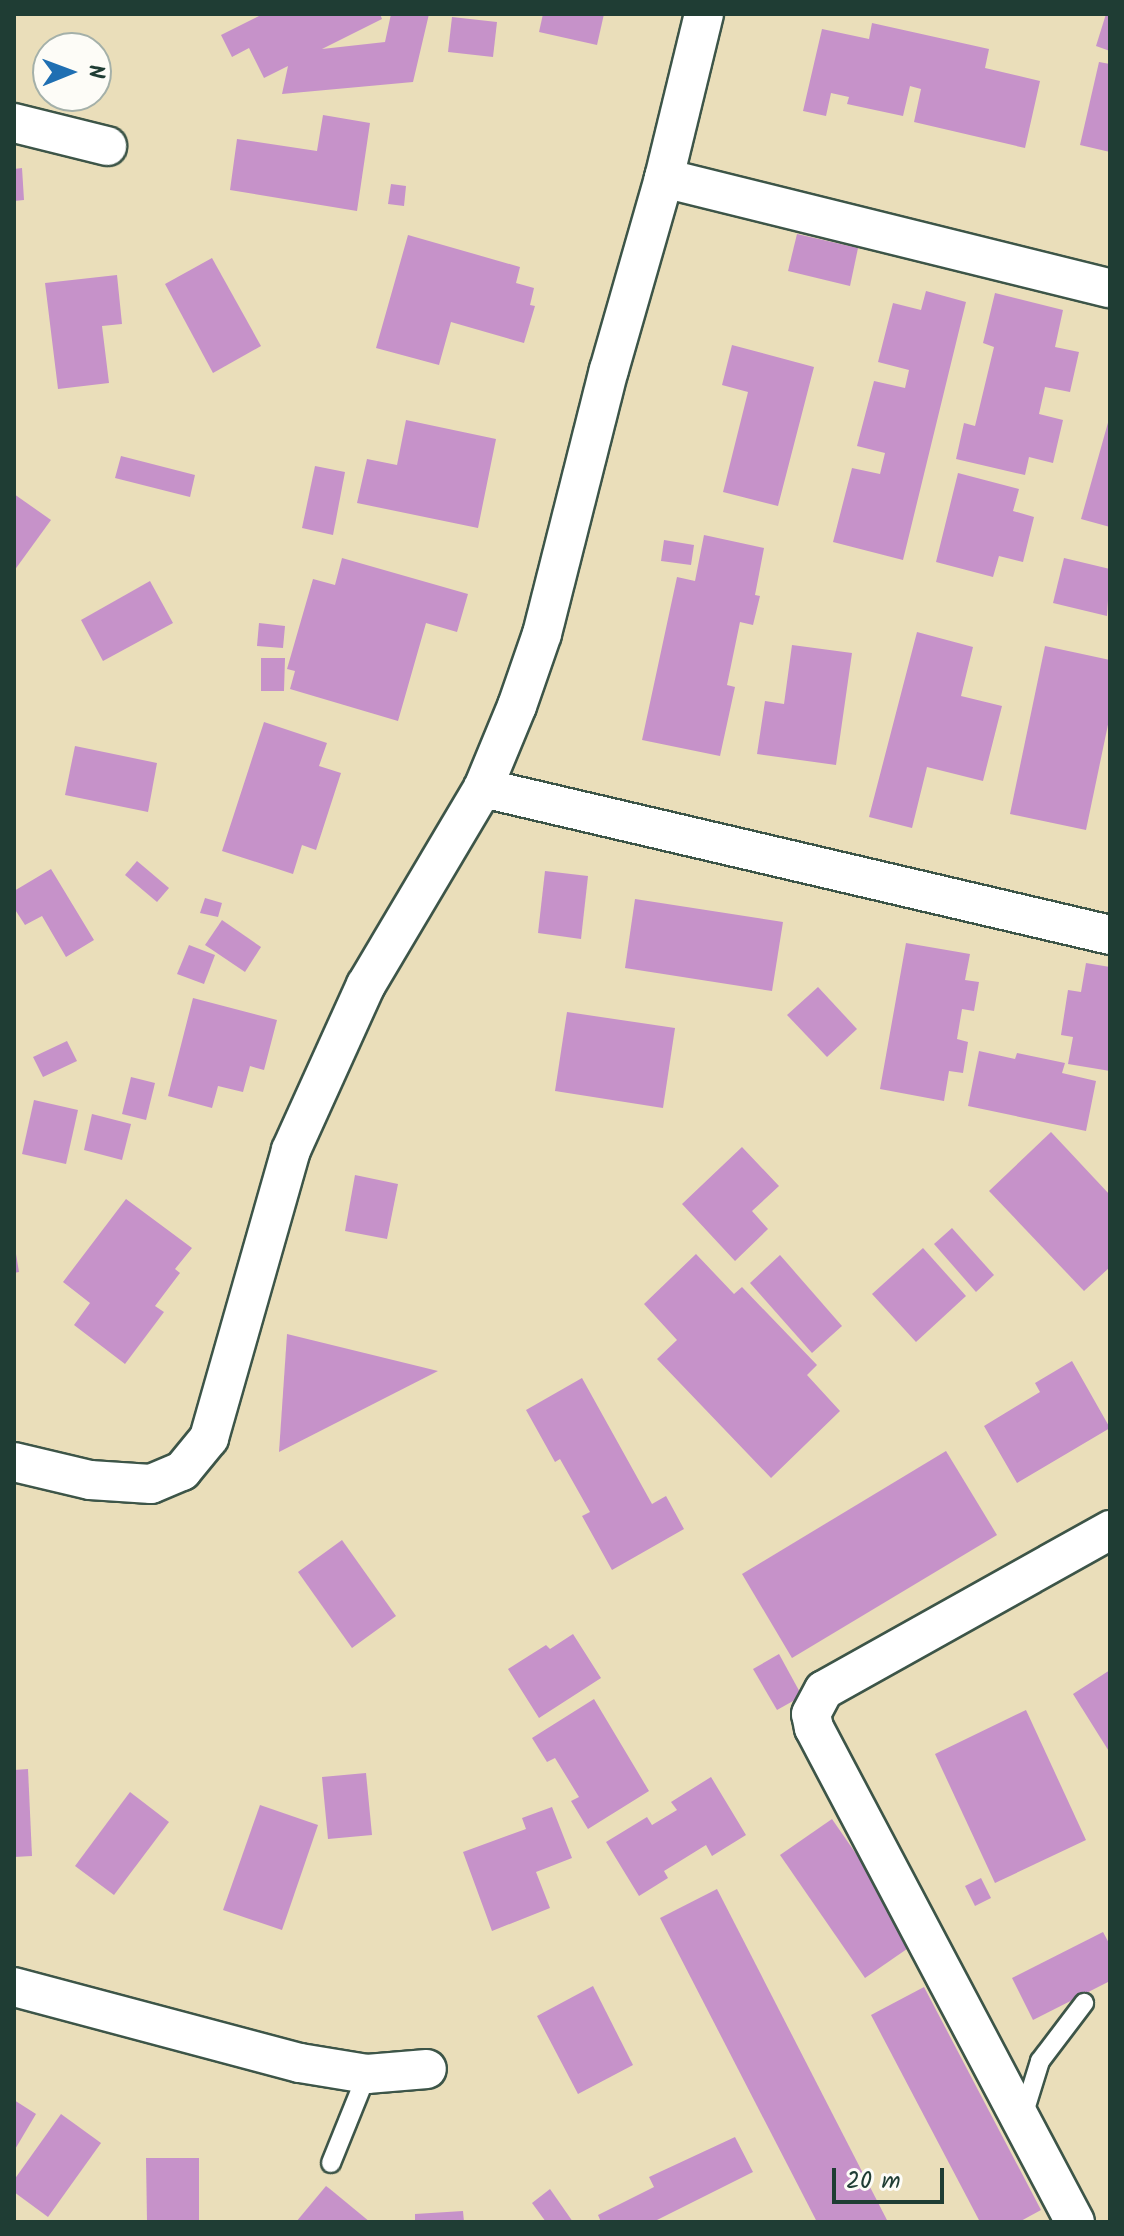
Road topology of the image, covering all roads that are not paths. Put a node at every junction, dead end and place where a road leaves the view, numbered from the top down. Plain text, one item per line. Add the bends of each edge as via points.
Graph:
1 (704, 14) edge
2 (14, 123) edge
3 (107, 146) dead end
4 (664, 178) junction
5 (1110, 288) edge
6 (483, 788) junction
7 (1110, 935) edge
8 (14, 1462) edge
9 (1110, 1530) edge
10 (14, 1987) edge
11 (1084, 2003) dead end
12 (427, 2069) dead end
13 (367, 2074) junction
14 (1021, 2122) junction
15 (331, 2163) dead end
16 (1075, 2222) edge

1 - 4 street
2 - 3 street
4 - 5 street
4 - 6 street via 542,634
6 - 7 street
6 - 8 street via 366,985 291,1150 209,1438 182,1471 151,1484 117,1484
9 - 14 street via 824,1690 811,1714
10 - 13 street via 300,2063
11 - 14 lane via 1040,2061
12 - 13 street
13 - 15 lane
14 - 16 street

